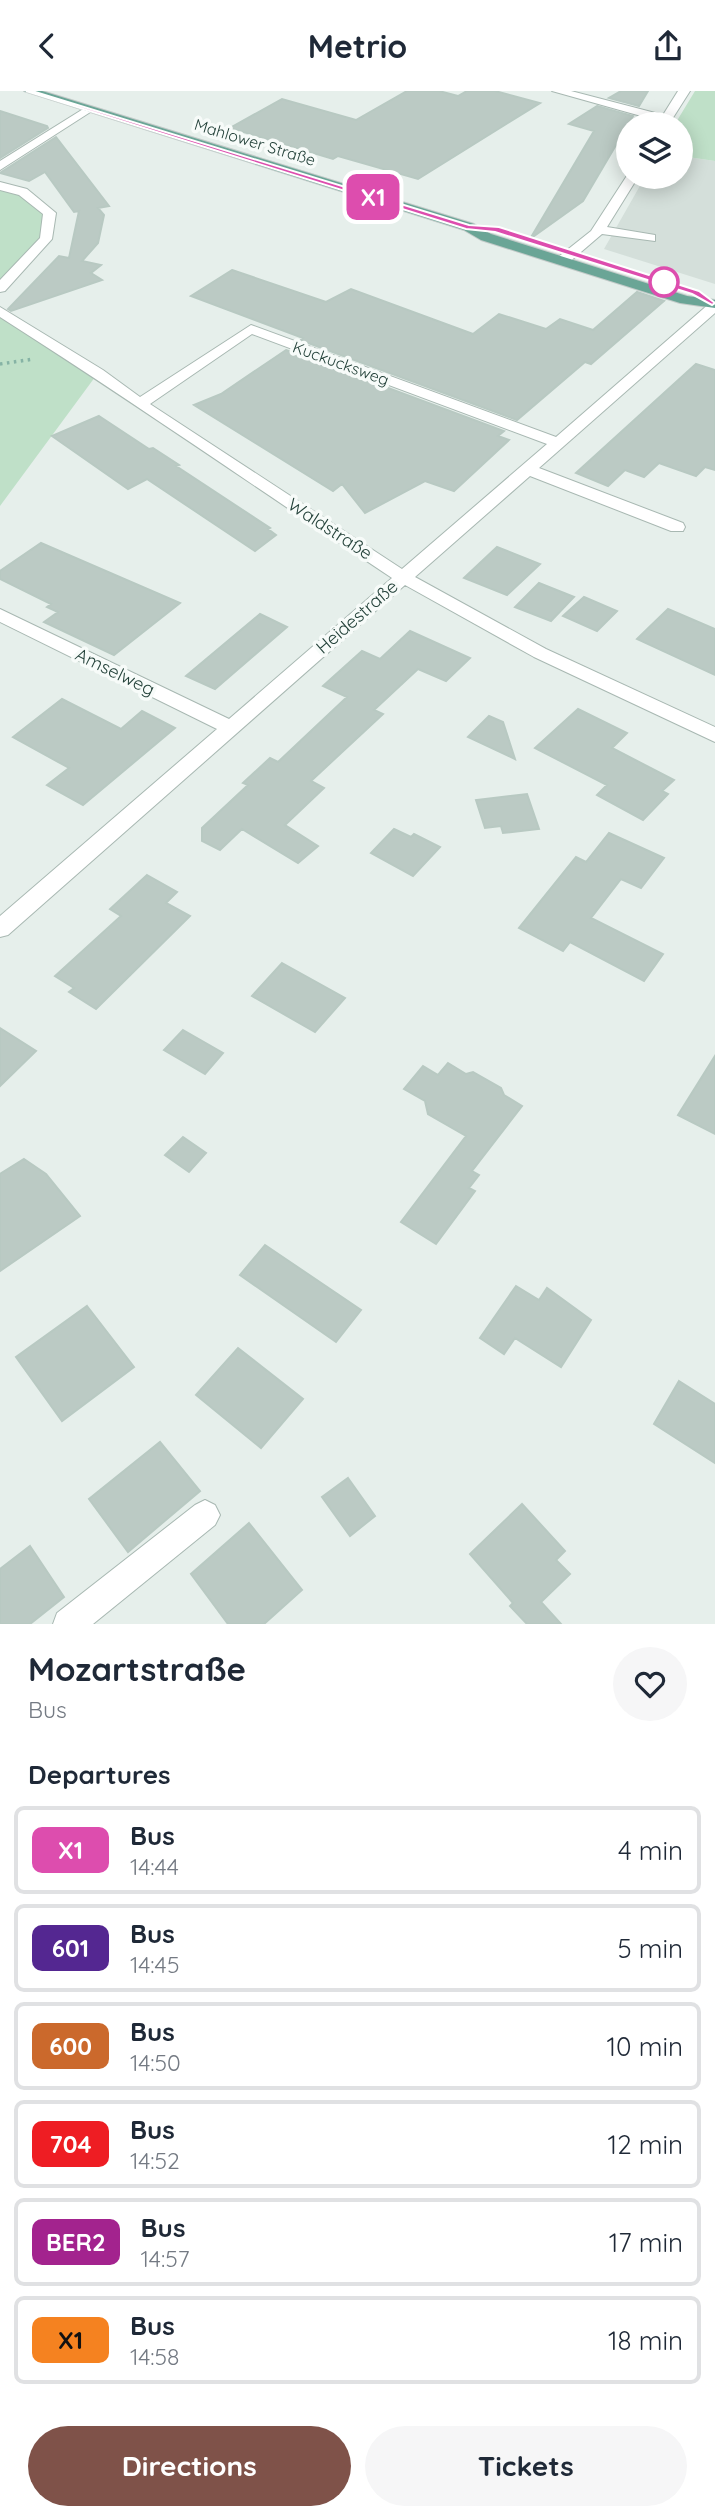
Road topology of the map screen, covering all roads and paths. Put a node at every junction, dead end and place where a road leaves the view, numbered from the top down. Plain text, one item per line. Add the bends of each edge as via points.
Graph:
1 (30, 91) edge
2 (558, 91) edge
3 (684, 91) edge
4 (88, 109) junction
5 (630, 112) edge
6 (670, 112) edge
7 (0, 166) edge
8 (0, 186) edge
9 (624, 189) edge
10 (598, 230) junction
11 (650, 238) dead end
12 (567, 257) junction
13 (0, 288) edge
14 (715, 304) edge
15 (0, 311) edge
16 (140, 404) junction
17 (556, 442) junction
18 (526, 469) junction
19 (677, 527) dead end
20 (403, 577) junction
21 (0, 615) edge
22 (231, 728) junction
23 (715, 735) edge
24 (0, 929) edge
25 (205, 1515) dead end
26 (68, 1624) edge

1 - 4 main road, Mahlower Straße
2 - 5 street
3 - 6 street
4 - 7 street
4 - 12 main road, Mahlower Straße via 469,227 486,237
8 - 13 street via 23,192 50,213 46,239
9 - 10 street
10 - 11 street
10 - 12 street
12 - 14 main road, Mahlower Straße via 685,300
14 - 17 street, Heidestraße
15 - 16 street, Waldstraße
16 - 17 street, Kuckucksweg via 251,329
16 - 20 street, Waldstraße
17 - 18 street, Heidestraße
18 - 19 street
18 - 20 street, Heidestraße
20 - 22 street, Heidestraße
20 - 23 street, Waldstraße via 540,653
21 - 22 street, Amselweg
22 - 24 street, Heidestraße
25 - 26 street

